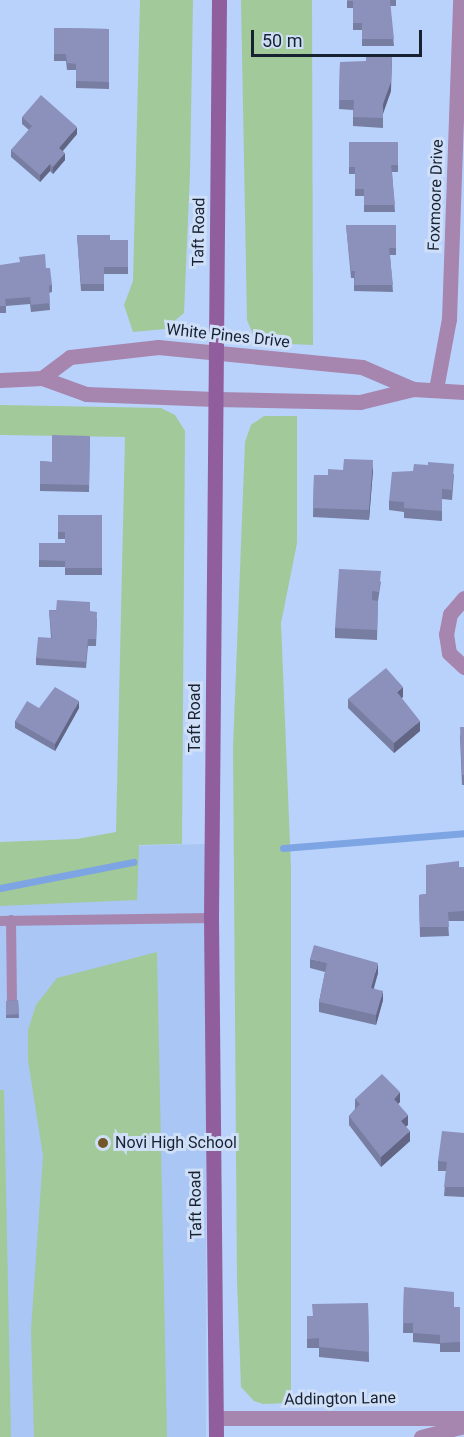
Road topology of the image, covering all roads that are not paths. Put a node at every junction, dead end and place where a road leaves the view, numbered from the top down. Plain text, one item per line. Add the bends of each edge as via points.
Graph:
1 (219, 0) edge
2 (460, 0) edge
3 (216, 353) junction
4 (42, 378) junction
5 (0, 380) edge
6 (412, 389) junction
7 (436, 389) junction
8 (464, 392) edge
9 (215, 399) junction
10 (464, 598) edge
11 (464, 667) edge
12 (211, 918) junction
13 (5, 920) edge
14 (12, 1001) edge
15 (216, 1418) junction
16 (464, 1418) edge
17 (464, 1426) edge
18 (216, 1437) edge
19 (422, 1437) edge

1 - 3 street, Taft Road
2 - 7 street, Foxmoore Drive via 449,319
3 - 4 street, White Pines Drive via 127,348 70,357
3 - 6 street, White Pines Drive via 362,368
3 - 9 street, Taft Road
4 - 5 street, White Pines Drive
4 - 9 street, White Pines Drive via 86,394
6 - 7 street, White Pines Drive
6 - 9 street, White Pines Drive via 360,402
7 - 8 street, White Pines Drive
9 - 12 street, Taft Road
10 - 11 street via 450,614 446,634 449,653
12 - 13 lane
12 - 15 street, Taft Road
13 - 14 lane
15 - 16 street, Addington Lane
15 - 18 street, Taft Road
17 - 19 street

